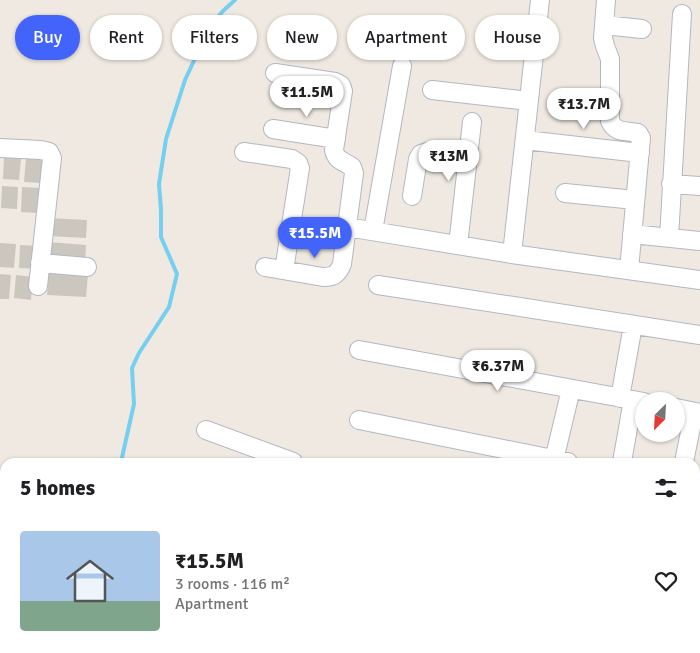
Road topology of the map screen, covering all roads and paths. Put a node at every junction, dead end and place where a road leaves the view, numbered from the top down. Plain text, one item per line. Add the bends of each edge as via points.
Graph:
1 (540, 0) edge
2 (606, 0) edge
3 (682, 14) dead end
4 (604, 25) junction
5 (642, 29) dead end
6 (402, 66) dead end
7 (275, 73) dead end
8 (432, 90) dead end
9 (529, 101) junction
10 (472, 122) dead end
11 (273, 129) dead end
12 (336, 139) junction
13 (525, 140) junction
14 (0, 148) edge
15 (244, 152) dead end
16 (640, 152) junction
17 (468, 159) junction
18 (671, 184) junction
19 (700, 186) edge
20 (565, 193) dead end
21 (412, 196) dead end
22 (635, 200) junction
23 (347, 227) junction
24 (373, 231) junction
25 (632, 234) junction
26 (668, 238) junction
27 (700, 241) edge
28 (458, 245) junction
29 (512, 254) junction
30 (40, 263) junction
31 (87, 267) dead end
32 (265, 267) dead end
33 (284, 270) junction
34 (629, 270) junction
35 (700, 280) edge
36 (378, 285) dead end
37 (38, 286) dead end
38 (634, 324) junction
39 (700, 335) edge
40 (359, 350) dead end
41 (571, 389) junction
42 (633, 400) edge
43 (697, 412) edge
44 (359, 420) dead end
45 (206, 430) dead end
46 (282, 458) edge
47 (546, 458) edge
48 (561, 458) edge
49 (623, 458) edge
50 (685, 458) edge

1 - 9 street
2 - 4 street
3 - 18 street
4 - 5 street
4 - 16 street via 603,38 610,59 610,121 618,130 638,133
6 - 24 street
7 - 12 street via 341,85 343,91
8 - 9 street
9 - 13 street
10 - 17 street
11 - 12 street
12 - 23 street via 334,150 337,159 352,167 354,173
13 - 16 street
13 - 29 street
14 - 30 street via 41,150 49,152 52,158
15 - 33 street via 298,162 300,168
16 - 22 street
17 - 21 street via 427,152 421,154
17 - 28 street
18 - 19 street
18 - 26 street
20 - 22 street
22 - 25 street
23 - 24 street
23 - 33 street via 342,264 333,277
24 - 28 street
25 - 26 street
25 - 34 street
26 - 27 street
28 - 29 street
29 - 34 street
30 - 31 street
30 - 37 street
32 - 33 street
34 - 35 street
36 - 38 street
38 - 39 street
38 - 42 street
40 - 41 street
41 - 42 street
41 - 48 street
42 - 49 street
43 - 50 street
44 - 47 street
45 - 46 street

